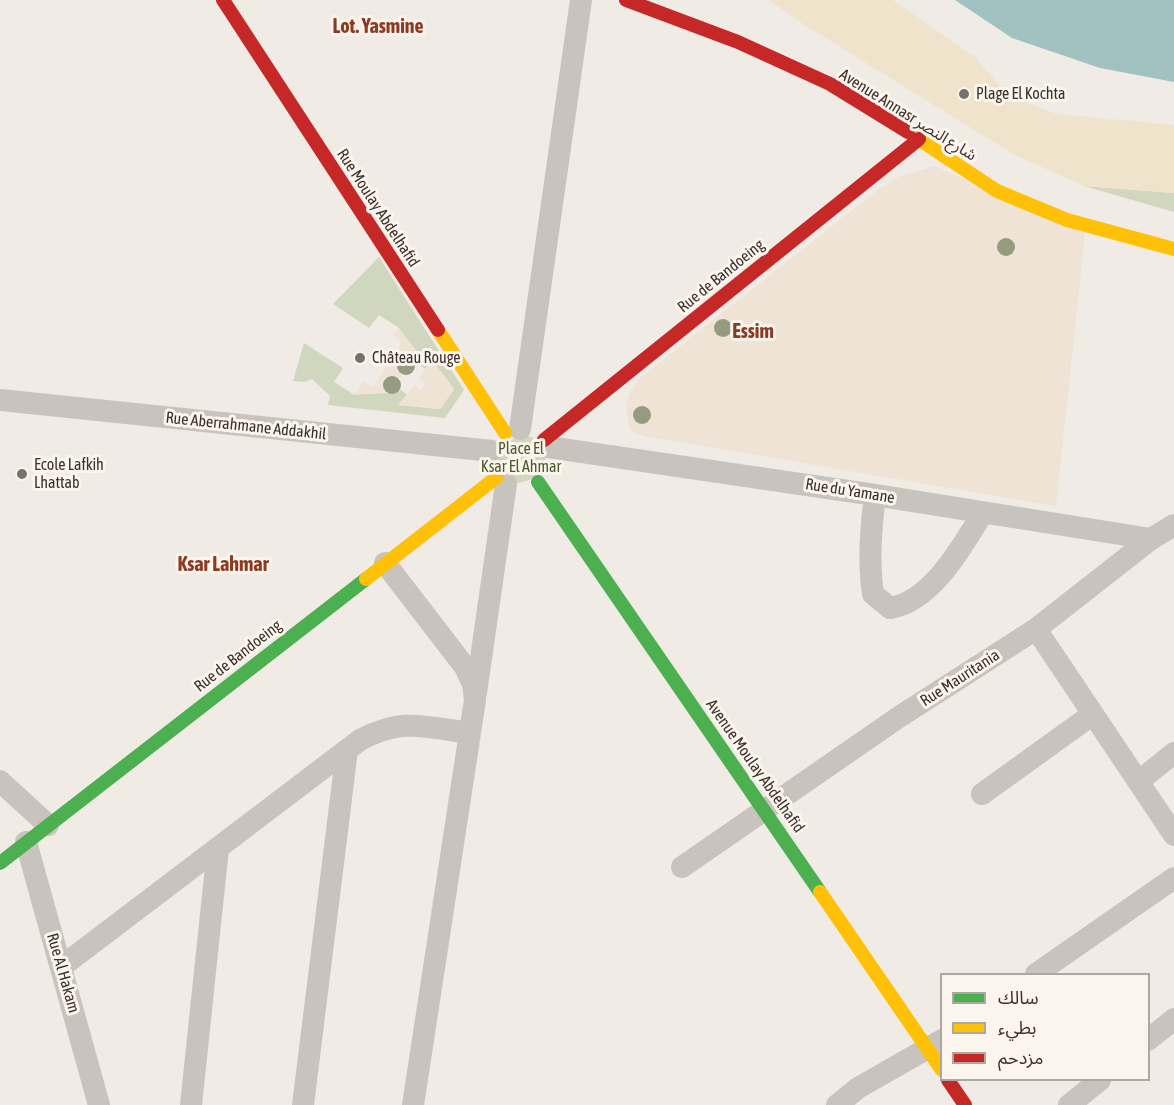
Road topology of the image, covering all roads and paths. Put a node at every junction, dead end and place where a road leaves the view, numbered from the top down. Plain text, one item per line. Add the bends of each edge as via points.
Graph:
1 (223, 0) edge
2 (581, 0) edge
3 (626, 0) edge
4 (919, 139) junction
5 (1174, 249) edge
6 (0, 400) edge
7 (506, 438) junction
8 (530, 472) junction
9 (875, 495) junction
10 (982, 514) junction
11 (1174, 525) edge
12 (1151, 539) junction
13 (385, 563) junction
14 (1036, 629) junction
15 (475, 700) junction
16 (1093, 714) junction
17 (470, 733) junction
18 (347, 750) junction
19 (1174, 753) edge
20 (0, 781) edge
21 (1139, 781) junction
22 (982, 794) dead end
23 (766, 811) junction
24 (48, 825) junction
25 (1174, 835) edge
26 (26, 842) junction
27 (219, 848) junction
28 (0, 863) edge
29 (681, 867) dead end
30 (1174, 878) edge
31 (61, 967) junction
32 (1039, 973) edge
33 (1174, 1018) edge
34 (1150, 1039) edge
35 (935, 1045) edge
36 (940, 1063) edge
37 (949, 1081) edge
38 (1099, 1081) edge
39 (99, 1105) edge
40 (191, 1105) edge
41 (303, 1105) edge
42 (413, 1105) edge
43 (837, 1105) edge
44 (965, 1105) edge
45 (1069, 1105) edge

1 - 7 street, Rue Moulay Abdelhafid
2 - 7 street
3 - 4 street, Avenue Annasr شارع النصر via 738,42 830,84
4 - 5 street, Avenue Annasr شارع النصر via 997,191 1067,220
4 - 8 street, Rue de Bandoeing
6 - 7 street, Rue Aberrahmane Addakhil
7 - 8 street via 537,434
7 - 8 street via 491,465
8 - 9 street, Rue du Yamane
8 - 13 street, Rue de Bandoeing
8 - 15 street
8 - 23 street, Avenue Moulay Abdelhafid
9 - 10 street, Rue du Yamane
9 - 10 street via 871,528 873,594 890,608 918,595 954,560
10 - 12 street, Rue du Yamane
11 - 12 street, Rue Mauritania
12 - 14 street, Rue Mauritania
13 - 15 street via 465,667
13 - 24 street, Rue de Bandoeing
14 - 16 street
14 - 23 street, Rue Mauritania via 899,717
15 - 17 street
16 - 21 street
16 - 22 street
17 - 18 street via 403,724 384,728
17 - 42 street
18 - 27 street
18 - 41 street
19 - 21 street
20 - 24 street
21 - 25 street
23 - 29 street, Rue Mauritania
23 - 35 street, Avenue Moulay Abdelhafid
24 - 26 street, Rue de Bandoeing
26 - 28 street, Rue de Bandoeing
26 - 31 street, Rue Al Hakam
27 - 31 street
27 - 40 street
30 - 32 street
31 - 39 street, Rue Al Hakam
33 - 34 street
35 - 36 street, Avenue Moulay Abdelhafid
35 - 43 street via 858,1088
37 - 44 street
38 - 45 street

